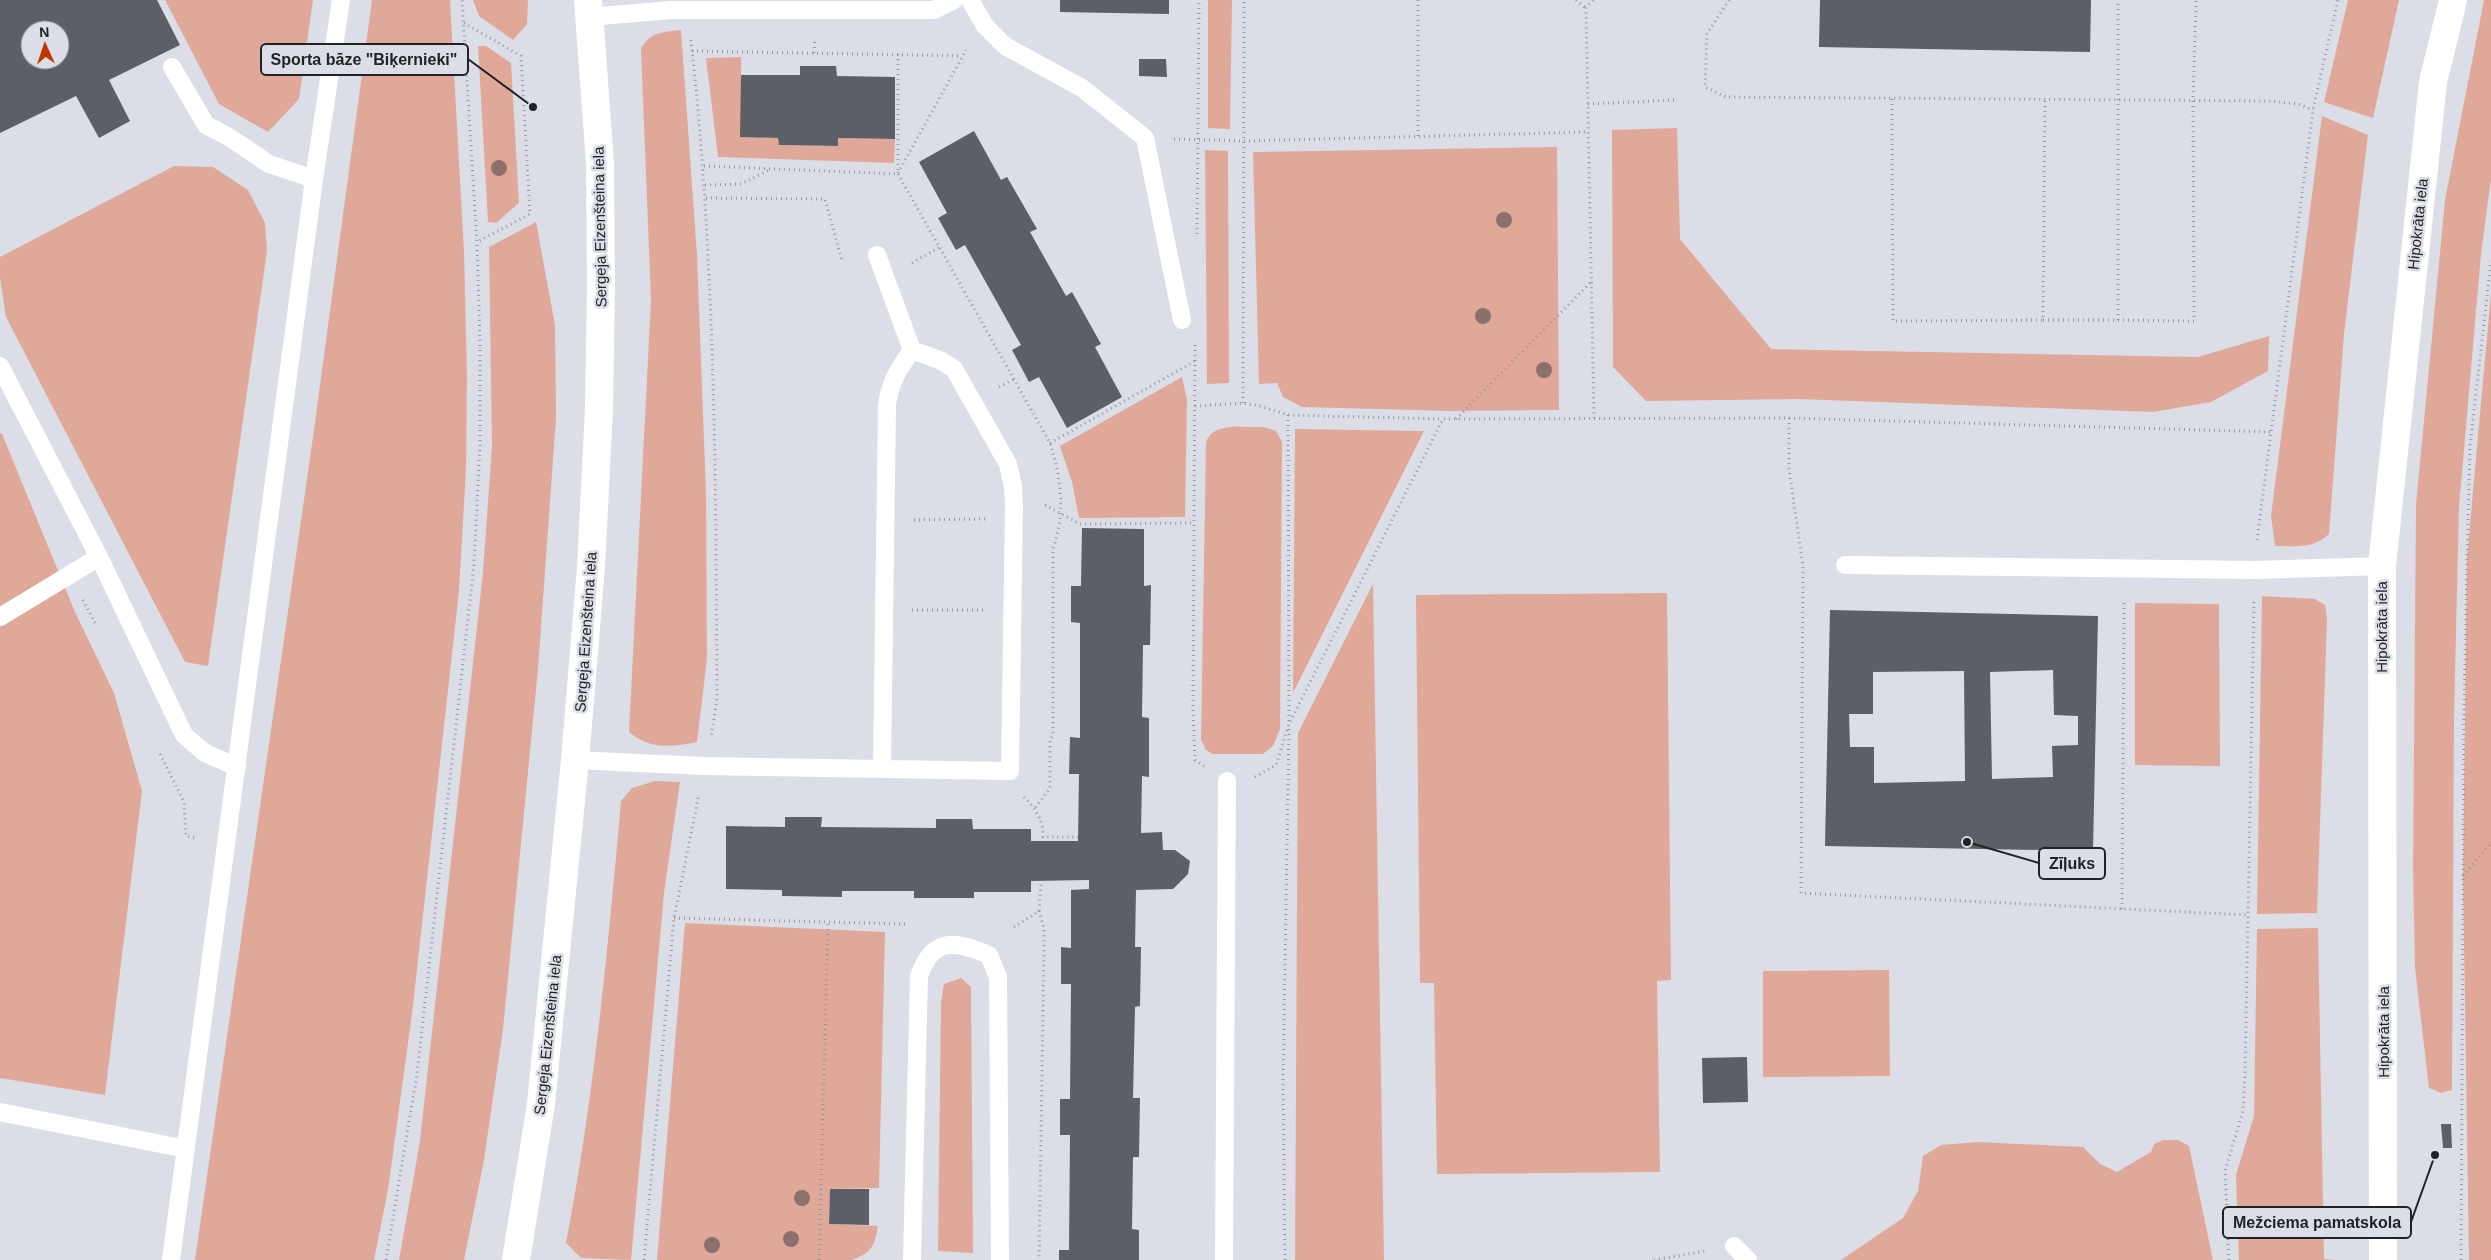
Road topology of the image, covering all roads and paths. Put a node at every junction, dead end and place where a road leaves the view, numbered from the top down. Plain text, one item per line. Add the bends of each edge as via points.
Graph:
1 (341, 0) edge
2 (462, 0) edge
3 (954, 0) edge
4 (970, 0) edge
5 (1199, 0) edge
6 (1244, 0) edge
7 (1418, 0) edge
8 (1576, 0) edge
9 (1593, 0) edge
10 (1728, 0) edge
11 (2118, 0) edge
12 (2196, 0) edge
13 (2338, 0) edge
14 (2453, 0) edge
15 (588, 8) edge
16 (1586, 8) junction
17 (688, 10) junction
18 (464, 23) junction
19 (815, 40) dead end
20 (692, 51) junction
21 (814, 53) junction
22 (898, 54) junction
23 (172, 67) dead end
24 (2044, 98) junction
25 (1892, 99) junction
26 (2119, 99) junction
27 (1677, 100) dead end
28 (2192, 101) junction
29 (1588, 104) junction
30 (2313, 110) junction
31 (1589, 132) junction
32 (1418, 137) junction
33 (1145, 138) junction
34 (1199, 140) junction
35 (1243, 141) junction
36 (704, 166) junction
37 (773, 168) junction
38 (898, 174) junction
39 (314, 179) junction
40 (705, 185) junction
41 (706, 198) junction
42 (1197, 237) dead end
43 (477, 242) junction
44 (940, 247) junction
45 (877, 255) dead end
46 (917, 260) dead end
47 (842, 261) dead end
48 (2491, 261) edge
49 (1592, 281) junction
50 (1182, 320) dead end
51 (2043, 320) junction
52 (2118, 320) junction
53 (1195, 343) dead end
54 (912, 350) junction
55 (1196, 361) junction
56 (0, 366) edge
57 (1014, 378) junction
58 (1001, 385) dead end
59 (1243, 403) junction
60 (1195, 406) junction
61 (1288, 415) junction
62 (1594, 418) junction
63 (1789, 418) junction
64 (1443, 419) junction
65 (1456, 420) junction
66 (2270, 432) junction
67 (1050, 443) junction
68 (1040, 505) dead end
69 (1061, 514) junction
70 (1014, 519) junction
71 (886, 520) junction
72 (1193, 523) junction
73 (99, 557) junction
74 (1845, 565) dead end
75 (2382, 566) junction
76 (2124, 568) junction
77 (2254, 570) junction
78 (884, 611) junction
79 (1012, 612) junction
80 (1046, 613) dead end
81 (1053, 614) junction
82 (0, 617) edge
83 (1289, 724) junction
84 (575, 760) junction
85 (705, 766) junction
86 (237, 767) junction
87 (882, 768) junction
88 (1226, 781) junction
89 (1078, 837) dead end
90 (2491, 843) edge
91 (2463, 877) junction
92 (1040, 881) dead end
93 (2122, 909) junction
94 (1039, 910) junction
95 (2248, 916) junction
96 (674, 918) junction
97 (828, 922) junction
98 (905, 924) dead end
99 (1014, 927) dead end
100 (0, 1112) edge
101 (186, 1149) junction
102 (1734, 1246) joint
103 (171, 1260) edge
104 (386, 1260) edge
105 (516, 1260) edge
106 (644, 1260) edge
107 (819, 1260) edge
108 (912, 1260) edge
109 (1000, 1260) edge
110 (1039, 1260) edge
111 (1224, 1260) edge
112 (1285, 1260) edge
113 (1654, 1260) edge
114 (1748, 1260) edge
115 (2229, 1260) edge
116 (2383, 1260) edge
117 (2461, 1260) edge

1 - 39 lane
2 - 18 path
3 - 17 lane via 934,10
4 - 33 lane via 985,26 1005,46 1082,88
5 - 34 path
6 - 35 path
7 - 32 path
8 - 16 path
9 - 16 path
10 - 25 path via 1706,34 1705,87 1726,97
11 - 26 path
12 - 28 path
13 - 30 path
14 - 75 street, Hipokrāta iela via 2433,82
15 - 17 lane
15 - 84 street, Sergeja Eizenšteina iela via 600,163 602,286 592,567
16 - 29 path
17 - 20 path
18 - 43 path
18 - 43 path via 521,56 530,204 530,214
19 - 21 path
20 - 21 path
20 - 36 path
21 - 22 path
22 - 38 path
22 - 38 path via 962,56
23 - 39 lane via 206,125 269,164
24 - 25 path
24 - 26 path
24 - 51 path
25 - 51 path via 1893,321
26 - 28 path
26 - 52 path
27 - 29 path
28 - 30 path via 2272,101 2298,104
28 - 52 path via 2194,321
29 - 31 path
30 - 66 path
31 - 32 path
31 - 49 path
32 - 35 path
33 - 34 path
33 - 50 lane
34 - 35 path
34 - 42 path
35 - 59 path
36 - 37 path
36 - 40 path
37 - 38 path
37 - 40 path via 741,184
38 - 44 path
39 - 86 lane
40 - 41 path
41 - 47 path via 825,199
41 - 85 path via 716,439 717,700
43 - 104 path via 480,445 474,564 418,1074
44 - 46 path
44 - 57 path
45 - 54 lane
48 - 91 path via 2470,446
49 - 62 path
49 - 65 path
51 - 52 path
53 - 55 path
54 - 70 lane via 942,361 954,369 962,381 1008,464 1013,486
54 - 71 lane via 895,374 887,405
55 - 60 path
55 - 67 path
56 - 73 lane
57 - 58 path
57 - 67 path
59 - 60 path
59 - 61 path
60 - 72 path
61 - 64 path
61 - 83 path
62 - 63 path
62 - 65 path
63 - 66 path
63 - 93 path via 1789,469 1803,567 1801,893
64 - 65 path
64 - 83 path
66 - 77 path
67 - 69 path via 1060,478
68 - 69 path
69 - 72 path via 1080,524
69 - 81 path via 1053,548
70 - 71 path
70 - 79 lane
71 - 78 lane
72 - 88 path via 1195,760
73 - 82 lane
73 - 86 lane via 184,735 205,753
74 - 76 lane
75 - 77 lane
75 - 116 street, Hipokrāta iela
76 - 77 lane
76 - 93 path
77 - 95 path
78 - 79 path
78 - 87 lane
79 - 87 lane via 1010,771
80 - 81 path
81 - 89 path via 1050,788 1035,808 1043,839
83 - 88 path via 1276,765 1248,781
83 - 112 path via 1283,1084
84 - 85 lane
84 - 105 street, Sergeja Eizenšteina iela via 541,1104
85 - 87 lane
85 - 96 path
86 - 101 lane
88 - 111 lane
90 - 91 path
91 - 117 path
92 - 94 path
93 - 95 path
94 - 99 path
94 - 110 path via 1044,928
95 - 115 path via 2243,1111 2225,1171
96 - 97 path
96 - 106 path
97 - 98 path
97 - 107 path
100 - 101 lane
101 - 103 lane
102 - 113 path
102 - 114 lane
108 - 109 lane via 918,976 924,960 938,947 963,944 989,954 998,977

